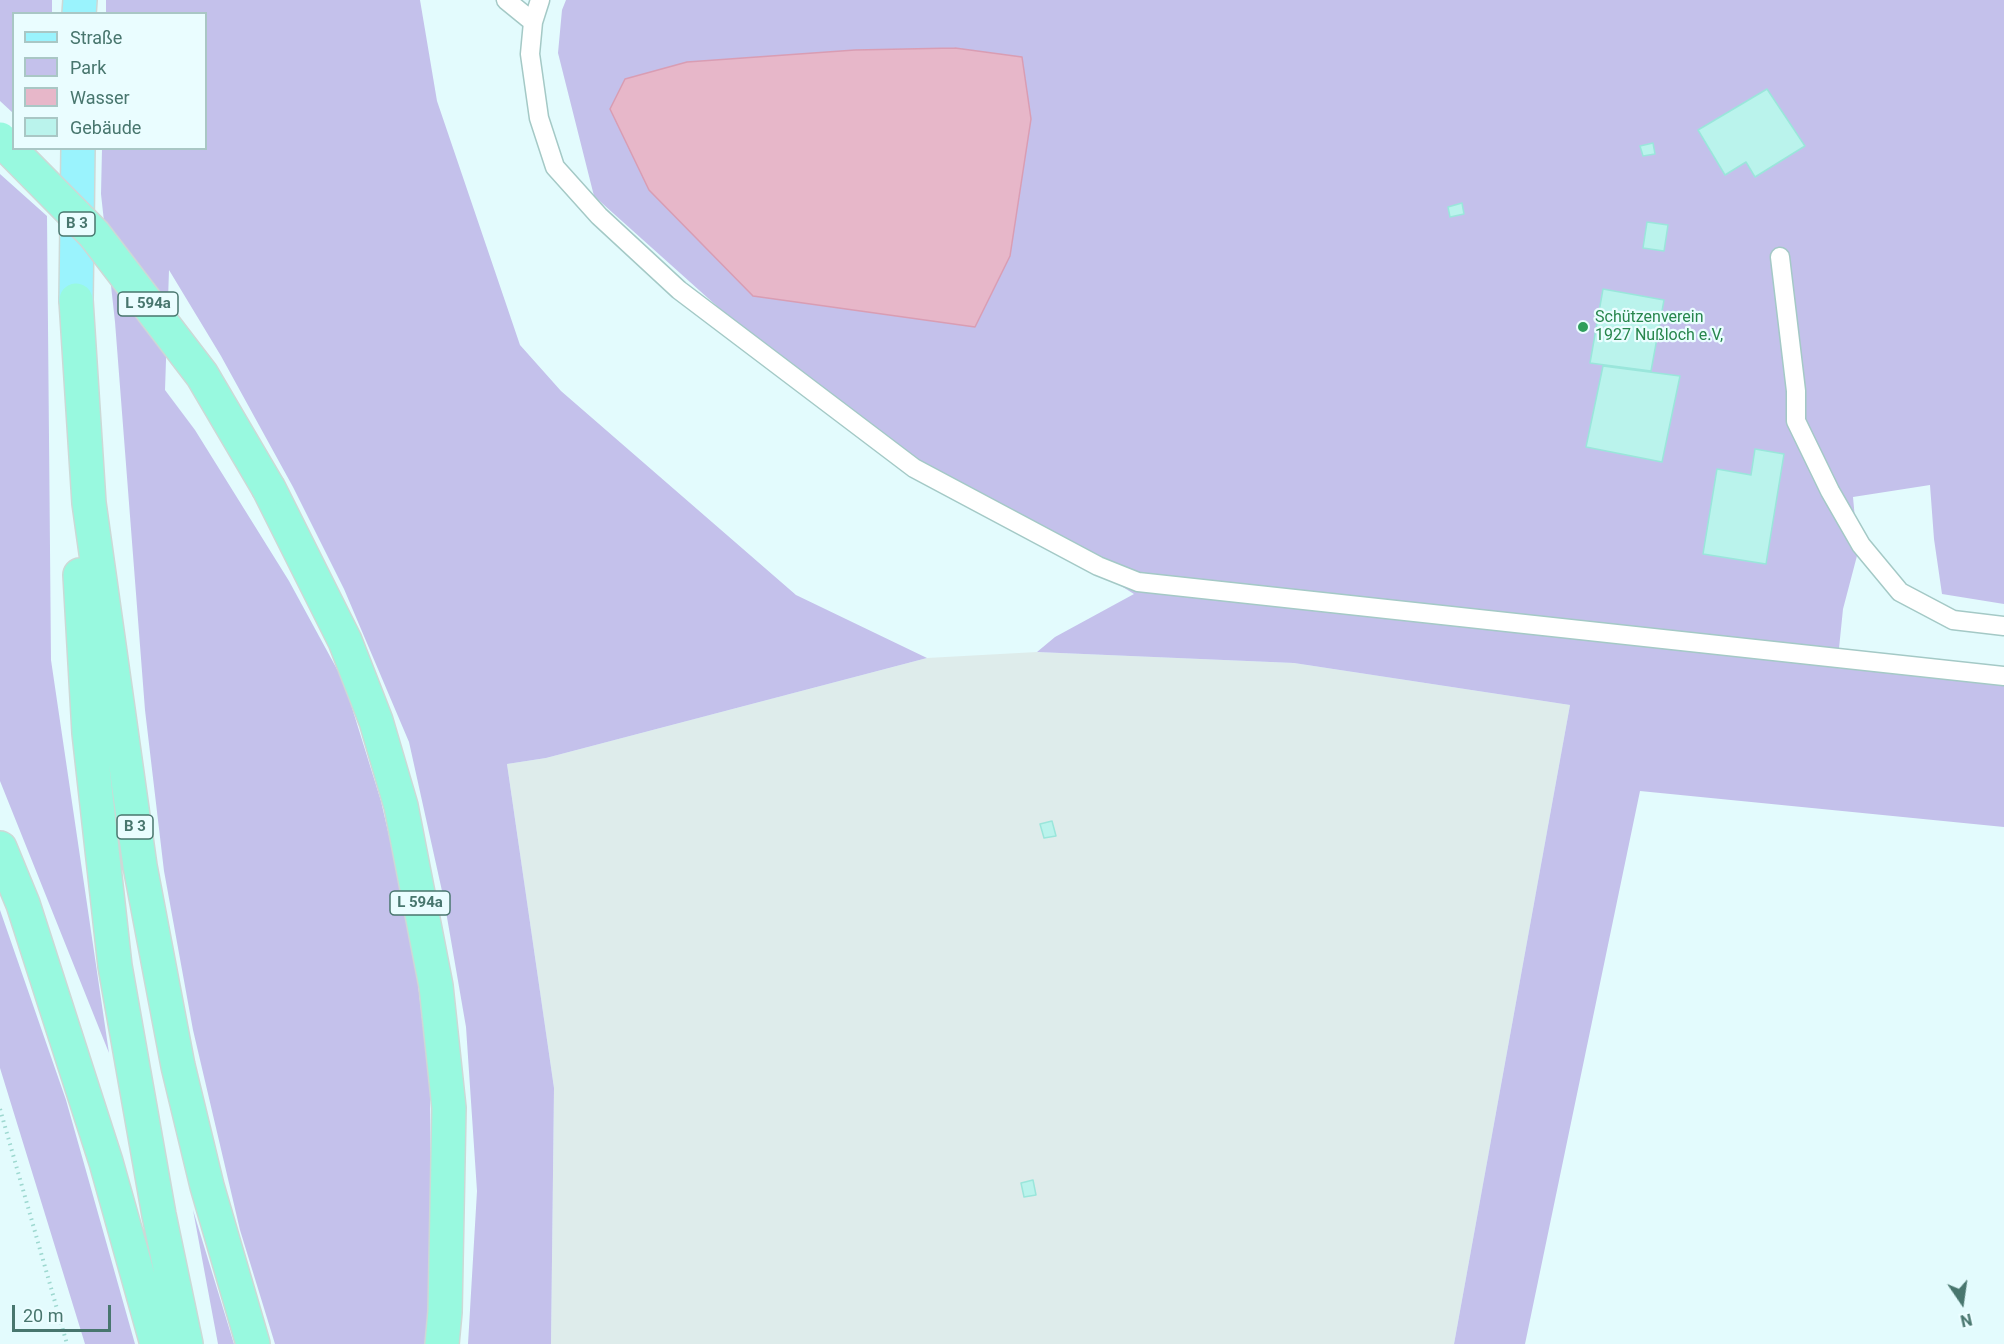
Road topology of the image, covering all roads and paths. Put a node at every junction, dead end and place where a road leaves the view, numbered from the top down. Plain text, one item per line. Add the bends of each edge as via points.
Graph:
1 (506, 0) edge
2 (540, 0) edge
3 (533, 22) junction
4 (0, 139) edge
5 (78, 150) edge
6 (1780, 257) dead end
7 (76, 300) junction
8 (2004, 626) edge
9 (2004, 676) edge
10 (0, 848) edge
11 (0, 1109) edge
12 (67, 1344) edge
13 (157, 1344) edge
14 (186, 1344) edge
15 (253, 1344) edge
16 (442, 1344) edge

1 - 3 lane
2 - 3 lane
3 - 9 lane via 530,54 539,118 551,157 555,167 599,216 679,290 914,468 1098,566 1138,582
4 - 16 highway, L 594a, bridge via 94,234 202,375 269,489 345,641 376,721 400,806 436,986 449,1108
5 - 7 main road, B 3
6 - 8 lane via 1796,421 1861,545 1900,592 1953,620
7 - 14 highway, B 3 via 76,506 89,734 115,966
7 - 15 highway, B 3 via 90,503 140,866 178,1066 207,1186
10 - 13 highway via 23,904 106,1162
11 - 12 path

